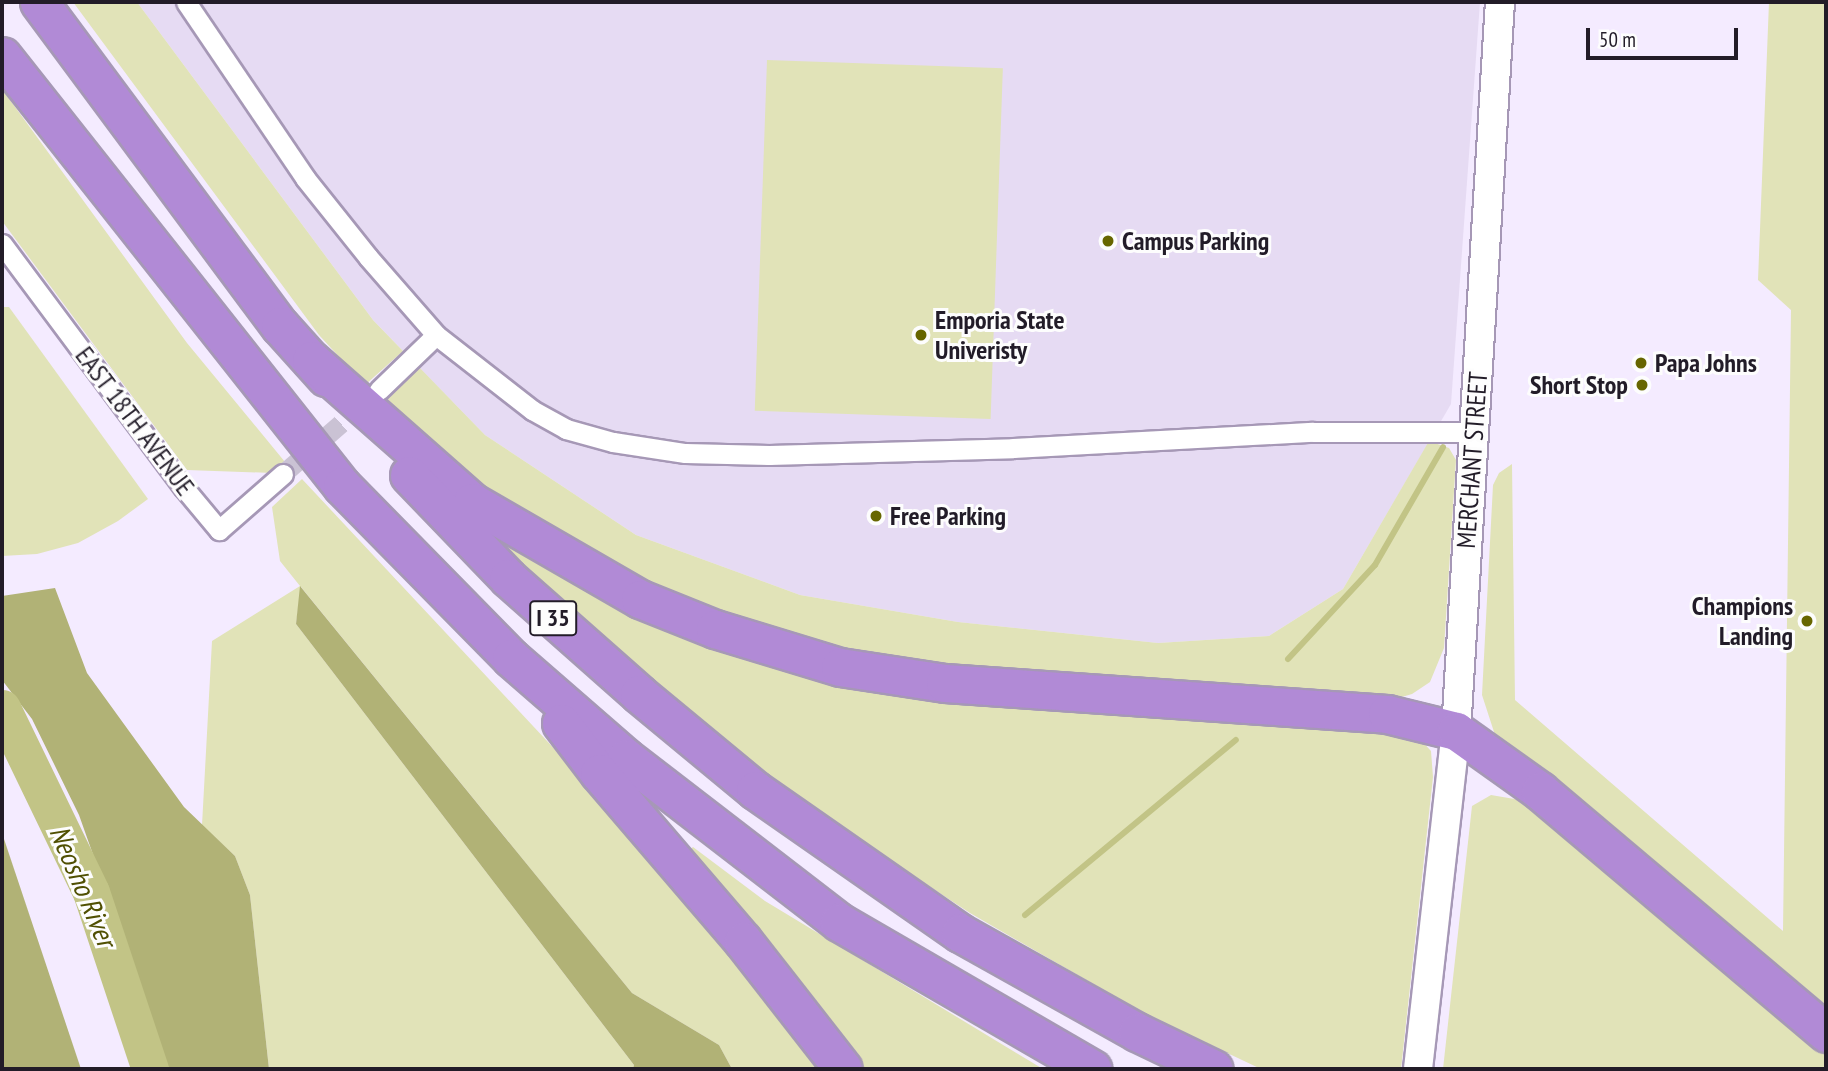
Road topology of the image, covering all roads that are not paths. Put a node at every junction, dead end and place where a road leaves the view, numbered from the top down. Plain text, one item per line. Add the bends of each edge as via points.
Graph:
1 (39, 2) edge
2 (186, 2) edge
3 (1500, 2) edge
4 (2, 56) edge
5 (2, 244) edge
6 (436, 335) junction
7 (311, 360) junction
8 (379, 390) tunnel mouth
9 (1475, 432) junction
10 (283, 474) tunnel mouth
11 (512, 658) junction
12 (1455, 731) junction
13 (1826, 1032) edge
14 (843, 1069) edge
15 (1093, 1069) edge
16 (1214, 1069) edge
17 (1418, 1069) edge

1 - 7 highway, I 35 via 280,326
2 - 6 street via 305,178
3 - 9 main road, MERCHANT STREET
4 - 11 highway, I 35 via 342,486
5 - 10 street, EAST 18TH AVENUE via 219,530
6 - 8 street
6 - 9 street via 532,410 566,429 685,453 937,450 1313,432
7 - 12 highway via 472,502 640,599 715,629 840,667 945,683 1387,713
7 - 16 highway, I 35 via 409,475 508,578 755,790 960,933 1137,1032
9 - 12 main road, MERCHANT STREET
11 - 14 highway via 599,773 743,941
11 - 15 highway, I 35 via 626,758 839,922
12 - 13 highway via 1541,791
12 - 17 main road, MERCHANT STREET

